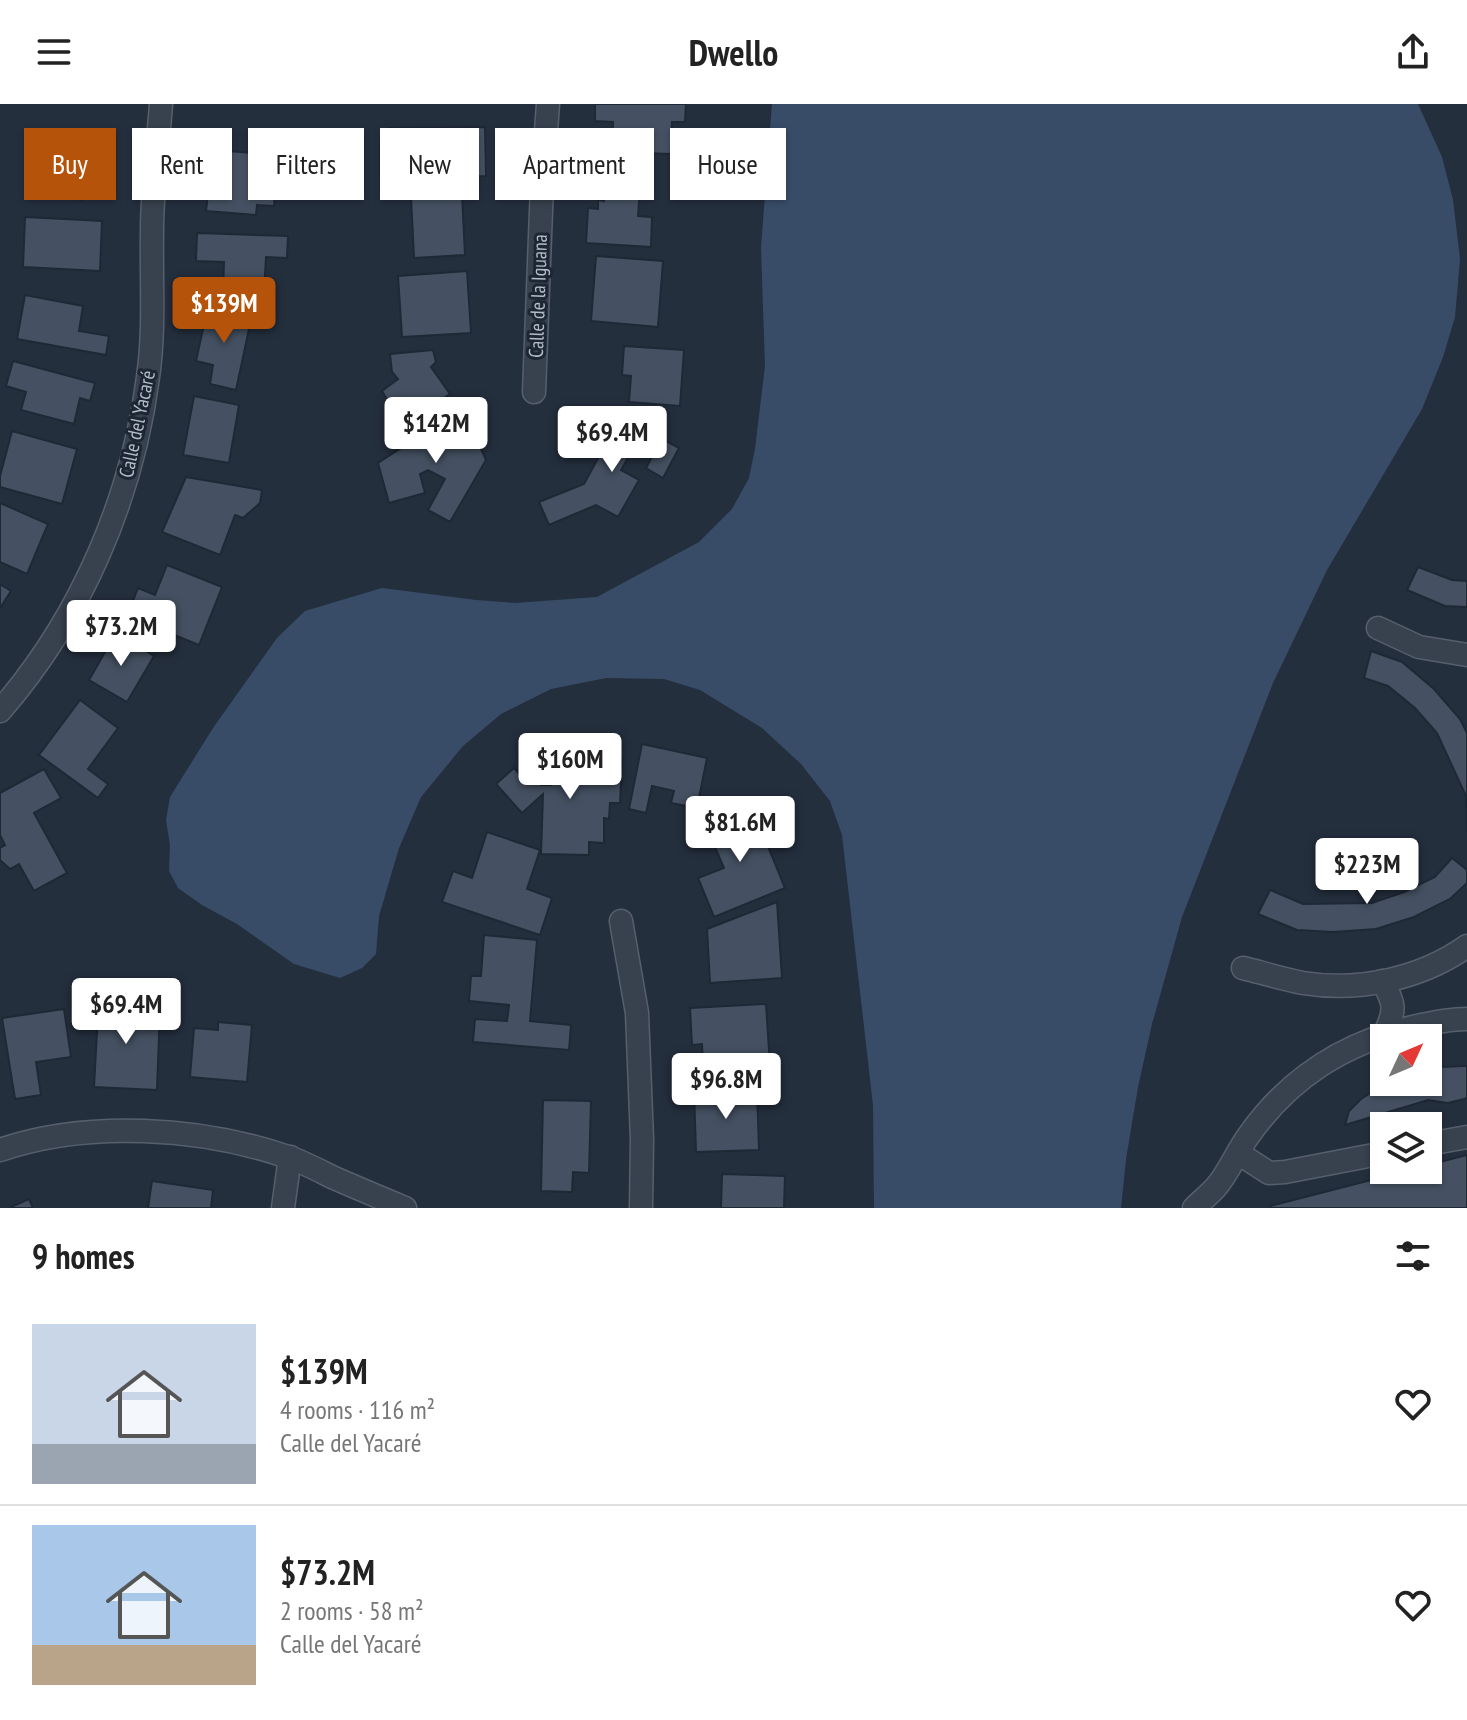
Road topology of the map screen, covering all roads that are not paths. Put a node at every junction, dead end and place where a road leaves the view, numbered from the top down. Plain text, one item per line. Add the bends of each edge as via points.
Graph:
1 (161, 104) edge
2 (548, 104) edge
3 (534, 392) dead end
4 (1378, 628) dead end
5 (1467, 655) edge
6 (0, 711) edge
7 (621, 921) dead end
8 (1467, 946) edge
9 (1243, 968) dead end
10 (1382, 981) junction
11 (1467, 1019) edge
12 (1390, 1024) edge
13 (1430, 1024) edge
14 (1370, 1040) edge
15 (1467, 1137) edge
16 (1442, 1141) edge
17 (0, 1150) edge
18 (1238, 1153) junction
19 (1370, 1156) edge
20 (290, 1157) junction
21 (1218, 1197) edge
22 (283, 1208) edge
23 (405, 1208) edge
24 (641, 1208) edge
25 (1194, 1208) edge

1 - 6 street, Calle del Yacaré via 151,228 153,326 136,444 91,572 61,629
2 - 3 street, Calle de la Iguana
4 - 5 street via 1419,647
7 - 24 street via 637,1013
8 - 10 street
9 - 10 street via 1325,985
10 - 12 street via 1394,1007
11 - 13 street
14 - 18 street via 1304,1076 1248,1135
15 - 16 street
17 - 20 street via 119,1130 230,1140
18 - 19 street via 1269,1173
18 - 21 street
20 - 22 street
20 - 23 street
21 - 25 street

